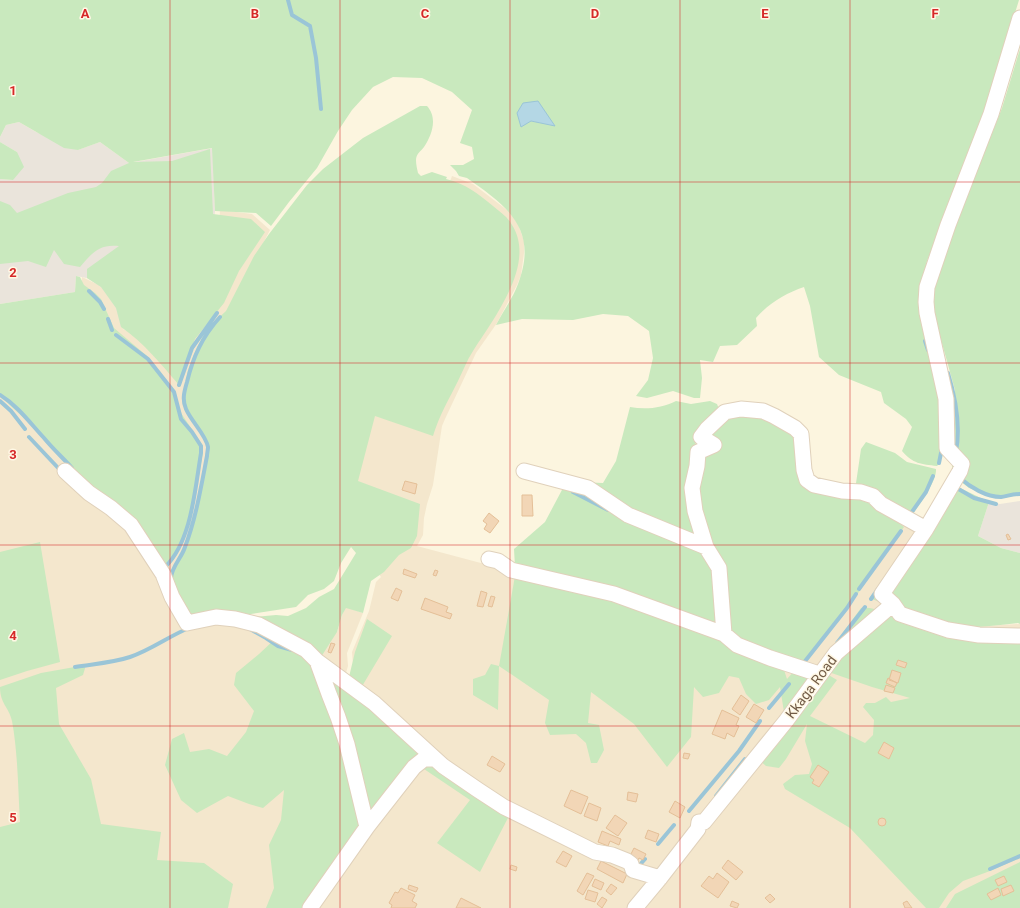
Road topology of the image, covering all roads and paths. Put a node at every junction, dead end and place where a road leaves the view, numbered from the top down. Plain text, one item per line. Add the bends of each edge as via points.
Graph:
1 (1020, 18) edge
2 (65, 471) dead end
3 (524, 471) dead end
4 (926, 529) junction
5 (706, 547) junction
6 (489, 559) dead end
7 (893, 604) junction
8 (724, 634) junction
9 (1020, 636) edge
10 (317, 661) junction
11 (819, 674) junction
12 (435, 758) junction
13 (367, 826) junction
14 (660, 878) junction
15 (310, 908) edge
16 (635, 908) edge

1 - 4 street via 991,114 948,225 926,294 930,327 946,399 947,448 962,464 955,481
2 - 10 street via 131,525 163,574 172,597 187,623 216,617 259,625 306,650
3 - 5 street via 588,488 628,515
4 - 5 street via 881,504 873,496 814,485 807,480 804,470 801,434 795,428 763,411 741,409 725,412 701,437 714,445 698,452 692,488 695,511
4 - 7 street via 882,594
5 - 8 street via 719,568
6 - 8 street via 498,561 511,570 614,594
7 - 9 street via 900,614 948,630 979,635
7 - 11 street, Kkaga Road via 836,653
8 - 11 street via 737,645
10 - 12 street via 374,703
10 - 13 street via 345,737
11 - 14 street, Kkaga Road via 786,721 704,822 699,822 698,829
12 - 13 street via 424,760 414,767
12 - 14 street via 504,807 594,852 627,861 633,870
13 - 15 street
14 - 16 street, Kkaga Road

